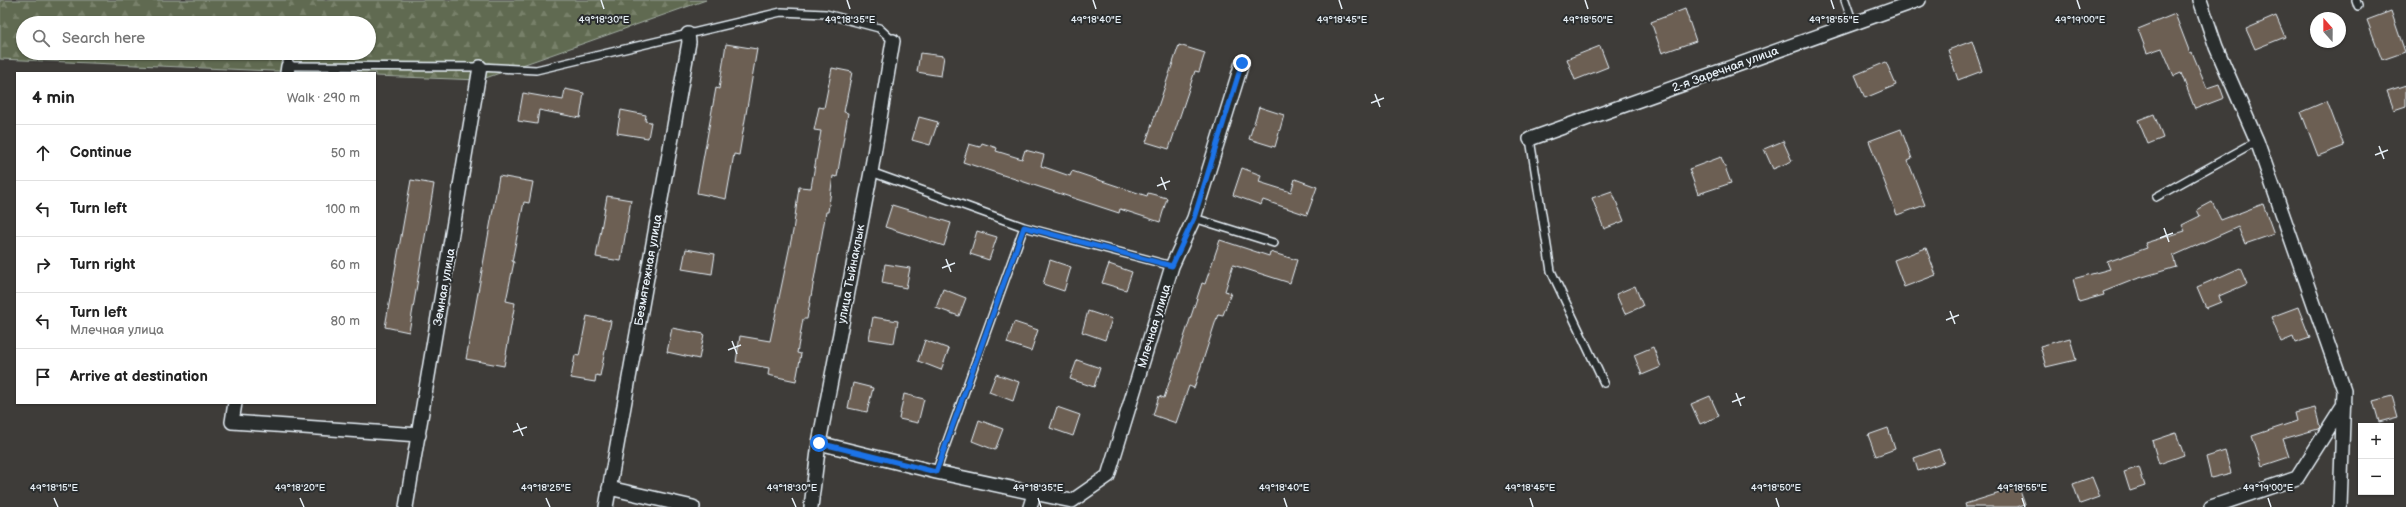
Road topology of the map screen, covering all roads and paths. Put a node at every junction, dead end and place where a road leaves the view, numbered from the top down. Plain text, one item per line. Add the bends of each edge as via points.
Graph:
1 (1845, 0) edge
2 (1919, 0) edge
3 (2200, 0) edge
4 (1853, 23) junction
5 (688, 34) junction
6 (893, 41) joint
7 (1242, 63) dead end
8 (480, 67) junction
9 (287, 69) edge
10 (1530, 139) joint
11 (2257, 140) junction
12 (871, 172) junction
13 (2156, 197) dead end
14 (1194, 218) junction
15 (1024, 227) junction
16 (1274, 243) dead end
17 (1172, 266) junction
18 (1604, 383) dead end
19 (2345, 403) junction
20 (235, 404) edge
21 (419, 435) junction
22 (819, 443) junction
23 (936, 472) junction
24 (609, 488) junction
25 (1034, 494) junction
26 (406, 507) edge
27 (606, 507) edge
28 (694, 507) edge
29 (811, 507) edge
30 (1030, 507) edge
31 (2210, 507) edge
32 (2340, 507) edge

1 - 4 lane
2 - 4 street, 2-я Заречная улица
3 - 11 street via 2216,47
4 - 10 street, 2-я Заречная улица
5 - 6 lane via 780,12 826,14 879,28
5 - 8 lane via 536,70
5 - 24 street, Безмятежная улица via 689,42
6 - 12 street, улица Тыйнаклык
7 - 14 street, Млечная улица
8 - 9 lane
8 - 21 street, Земная улица
10 - 18 lane via 1550,271
11 - 13 lane
11 - 19 street via 2344,390
12 - 15 lane
12 - 22 street, улица Тыйнаклык
14 - 16 lane
14 - 17 street, Млечная улица
15 - 17 lane
15 - 23 lane
17 - 25 street, Млечная улица via 1108,476 1072,501
19 - 31 street via 2297,478
19 - 32 street
20 - 21 street via 232,422
21 - 26 street, Земная улица
22 - 23 street, Млечная улица
22 - 29 street, улица Тыйнаклык
23 - 25 street, Млечная улица
24 - 27 street, Безмятежная улица
24 - 28 street
25 - 30 street

